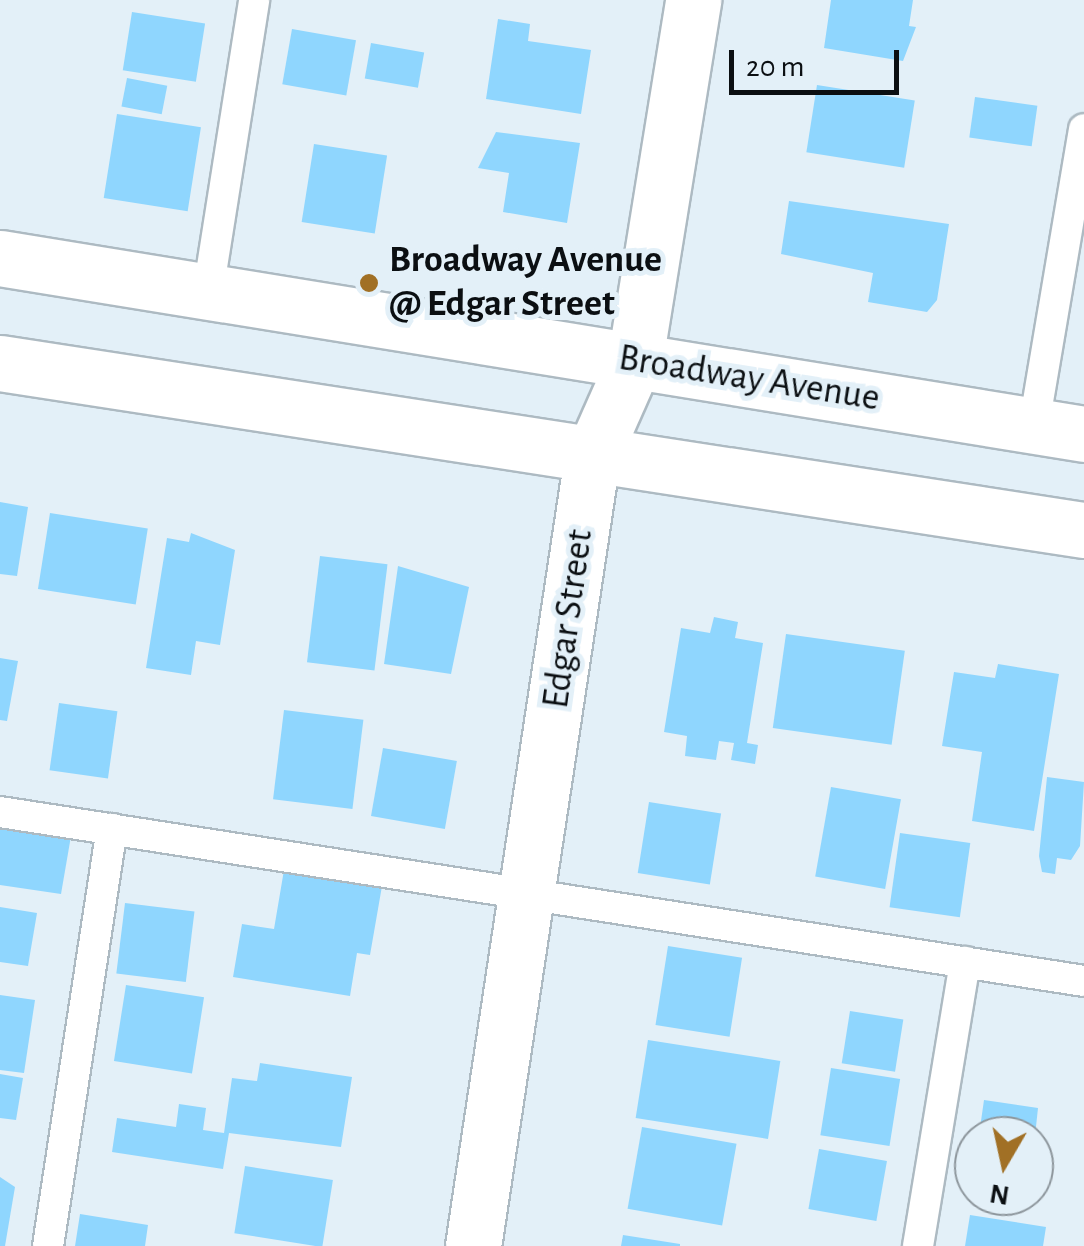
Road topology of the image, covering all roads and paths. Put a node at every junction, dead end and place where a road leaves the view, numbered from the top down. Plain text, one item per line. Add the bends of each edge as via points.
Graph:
1 (254, 0) edge
2 (693, 0) edge
3 (1084, 129) edge
4 (0, 258) edge
5 (208, 292) junction
6 (635, 360) junction
7 (0, 363) edge
8 (1059, 429) edge
9 (592, 457) junction
10 (1084, 530) edge
11 (0, 812) edge
12 (112, 829) junction
13 (529, 894) junction
14 (965, 962) junction
15 (1084, 981) edge
16 (48, 1246) edge
17 (472, 1246) edge
18 (918, 1246) edge

1 - 5 lane
2 - 6 street, Edgar Street
3 - 8 lane
4 - 5 street, Broadway Avenue
5 - 6 street, Broadway Avenue
6 - 8 street, Broadway Avenue
6 - 9 street, Edgar Street
7 - 9 street
9 - 10 street
9 - 13 street, Edgar Street
11 - 12 lane
12 - 13 lane
12 - 16 lane
13 - 14 lane
13 - 17 street, Edgar Street
14 - 15 lane
14 - 18 lane

